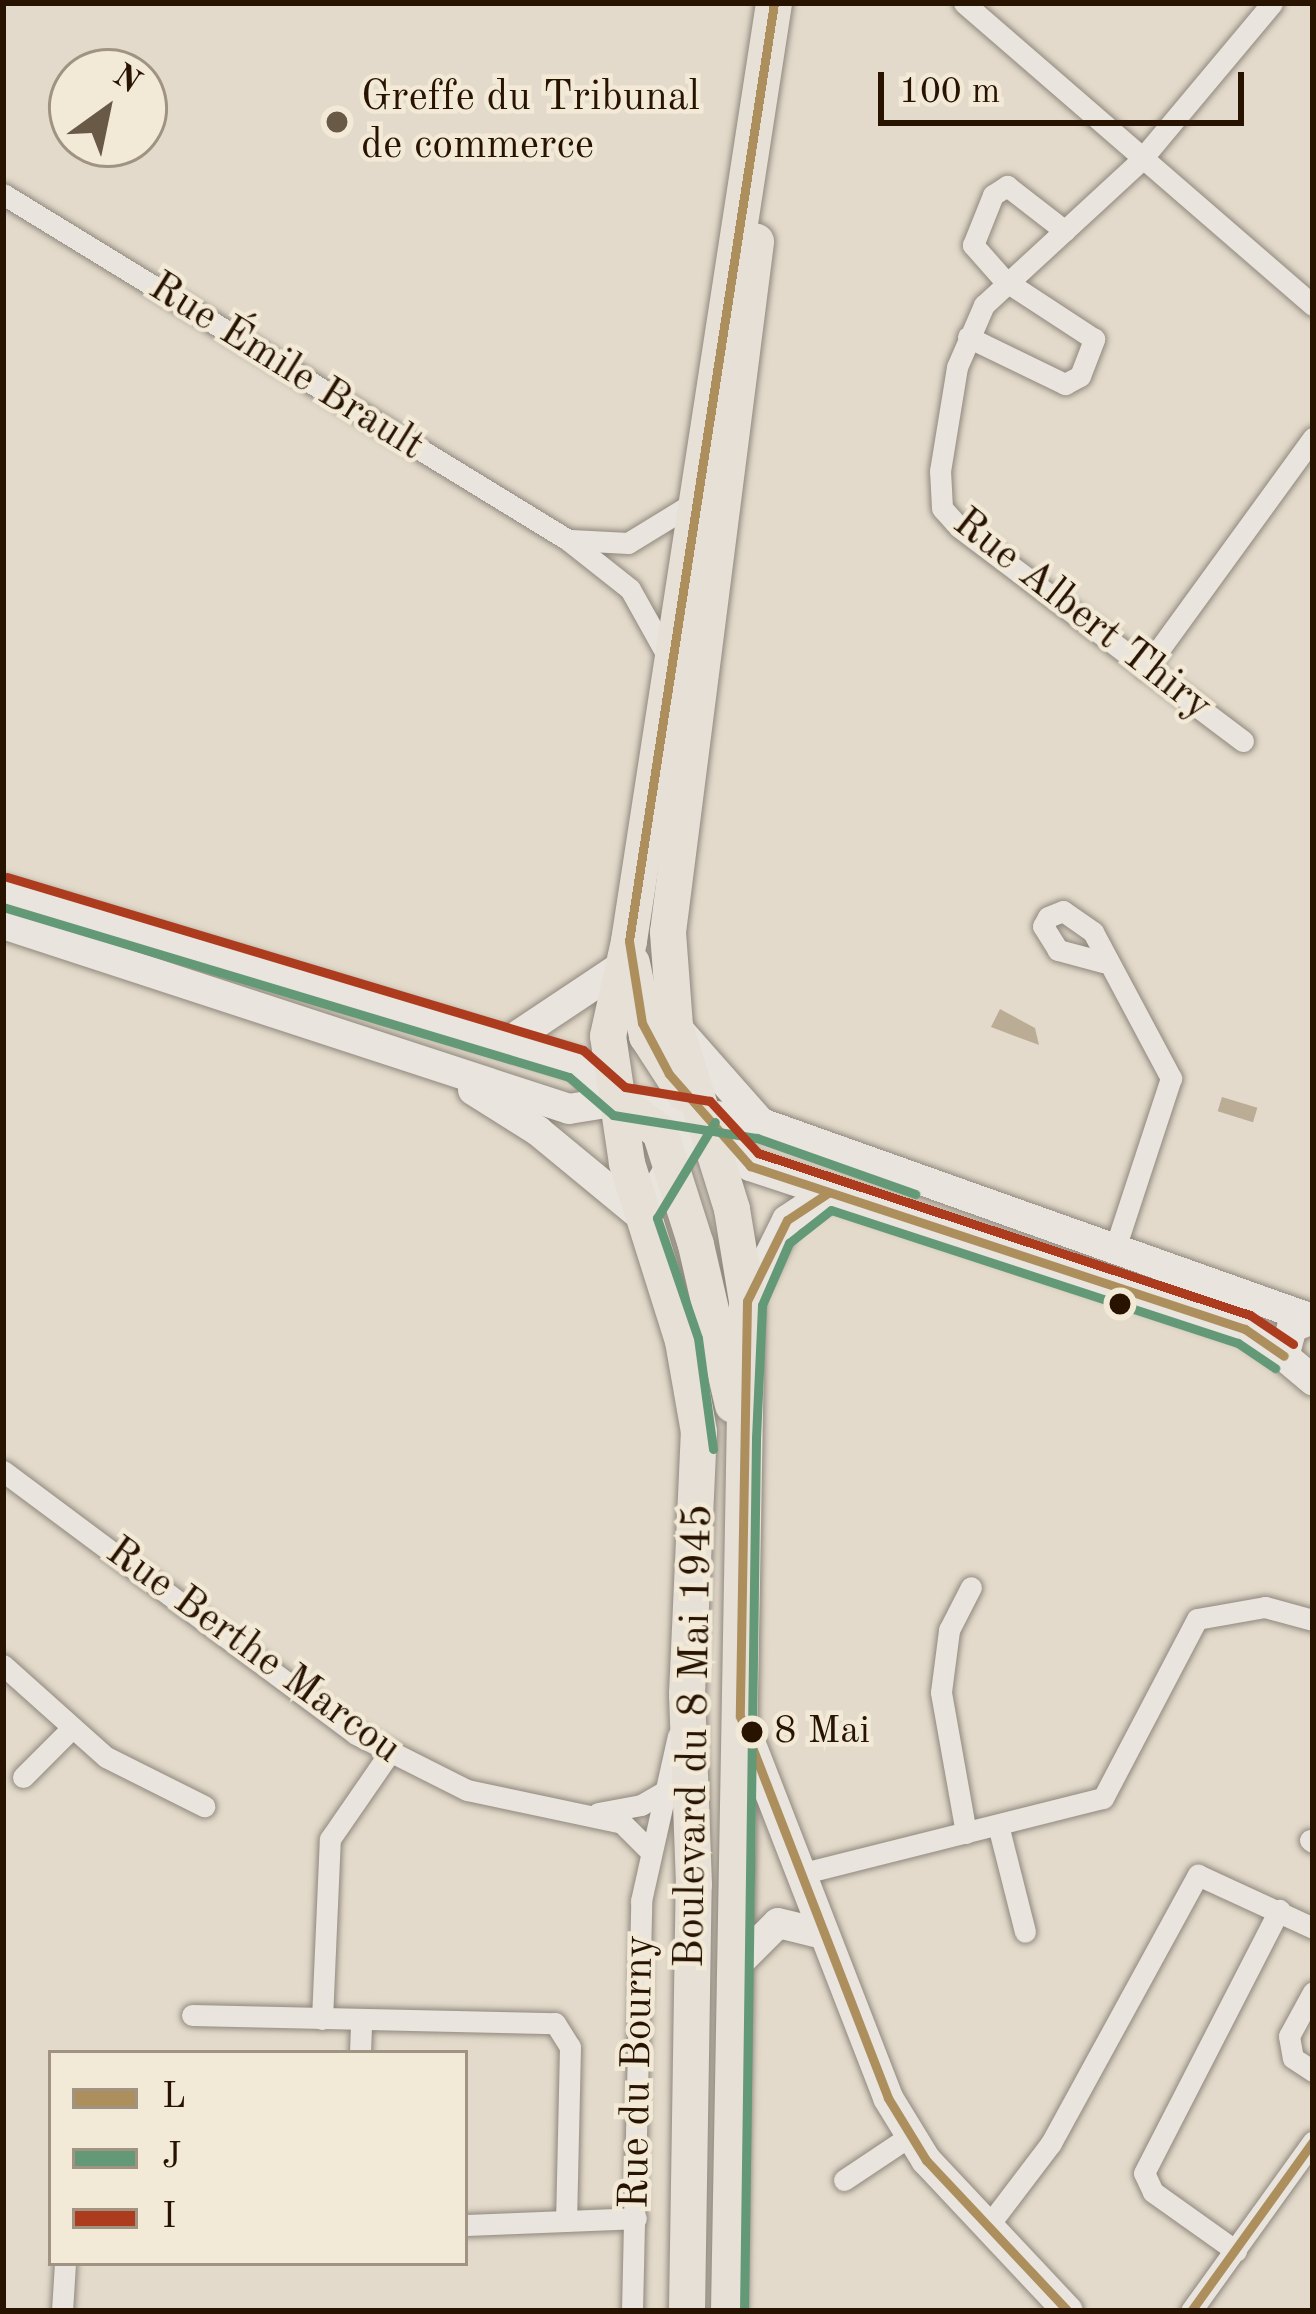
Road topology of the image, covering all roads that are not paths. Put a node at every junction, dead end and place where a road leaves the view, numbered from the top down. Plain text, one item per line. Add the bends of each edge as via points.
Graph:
1 (774, 3) edge
2 (964, 3) edge
3 (1272, 3) edge
4 (758, 124) junction
5 (1140, 161) junction
6 (3, 194) edge
7 (1065, 231) junction
8 (1004, 280) junction
9 (1313, 305) edge
10 (968, 337) junction
11 (1313, 438) edge
12 (696, 502) junction
13 (568, 540) junction
14 (671, 663) junction
15 (1145, 669) junction
16 (1243, 741) dead end
17 (3, 891) edge
18 (6, 926) edge
19 (624, 954) junction
20 (1102, 962) dead end
21 (675, 1026) junction
22 (508, 1042) junction
23 (440, 1068) junction
24 (618, 1101) junction
25 (702, 1114) junction
26 (761, 1123) junction
27 (671, 1166) junction
28 (828, 1193) junction
29 (641, 1216) junction
30 (1114, 1251) junction
31 (747, 1301) junction
32 (1312, 1319) edge
33 (1285, 1356) junction
34 (1313, 1380) edge
35 (741, 1438) junction
36 (3, 1471) edge
37 (971, 1587) dead end
38 (1313, 1619) edge
39 (3, 1664) edge
40 (687, 1694) junction
41 (740, 1715) junction
42 (71, 1729) junction
43 (389, 1752) junction
44 (23, 1777) dead end
45 (665, 1791) junction
46 (204, 1806) dead end
47 (589, 1815) junction
48 (998, 1825) junction
49 (966, 1832) junction
50 (651, 1852) junction
51 (800, 1874) junction
52 (1279, 1910) junction
53 (1313, 1928) edge
54 (1025, 1932) dead end
55 (823, 1934) junction
56 (734, 1967) junction
57 (1313, 1992) edge
58 (193, 2015) dead end
59 (322, 2018) junction
60 (362, 2019) junction
61 (360, 2050) edge
62 (1313, 2071) edge
63 (910, 2136) junction
64 (1313, 2141) edge
65 (844, 2180) dead end
66 (636, 2218) junction
67 (566, 2221) junction
68 (468, 2225) edge
69 (988, 2226) junction
70 (1236, 2251) junction
71 (65, 2266) edge
72 (62, 2311) edge
73 (632, 2311) edge
74 (687, 2311) edge
75 (729, 2311) edge
76 (1068, 2311) edge
77 (1191, 2311) edge

1 - 4 main road
2 - 5 street
3 - 5 street, Rue Albert Thiry
4 - 12 main road, Boulevard du 8 Mai 1945 via 738,203
4 - 21 main road, Boulevard du 8 Mai 1945 via 761,200 739,402 668,932
5 - 7 street, Rue Albert Thiry
5 - 9 street
6 - 13 street, Rue Émile Brault
7 - 8 street, Rue Albert Thiry
7 - 8 street via 1017,190 1006,186 993,195 973,244
8 - 10 street, Rue Albert Thiry
8 - 10 street via 1082,326 1094,339 1092,358 1065,384
10 - 15 street, Rue Albert Thiry via 940,472 942,508
11 - 15 street
12 - 13 street, Rue Émile Brault via 628,544
12 - 14 main road, Boulevard du 8 Mai 1945
13 - 14 street, Rue Émile Brault via 629,590
14 - 19 main road, Boulevard du 8 Mai 1945
15 - 16 street, Rue Albert Thiry
17 - 22 main road
18 - 23 main road
19 - 22 main road
19 - 24 main road, Boulevard du 8 Mai 1945 via 608,1036
19 - 25 main road via 647,1036
20 - 30 street via 1171,1078
21 - 25 main road, Boulevard du 8 Mai 1945
21 - 26 main road
22 - 24 main road via 577,1064
23 - 24 main road via 580,1112
23 - 29 main road via 538,1131
24 - 25 main road
24 - 27 main road via 660,1132
24 - 29 main road, Boulevard du 8 Mai 1945
25 - 26 main road
25 - 27 main road
25 - 28 main road via 750,1166
25 - 31 main road, Boulevard du 8 Mai 1945 via 732,1209
26 - 30 main road
27 - 29 main road
27 - 35 main road
28 - 31 main road via 787,1220
28 - 33 main road via 1245,1329
29 - 40 main road, Boulevard du 8 Mai 1945 via 683,1341 699,1432
30 - 32 main road
31 - 35 main road, Boulevard du 8 Mai 1945
32 - 33 main road via 1292,1327
33 - 34 main road
35 - 41 main road, Boulevard du 8 Mai 1945
36 - 43 street, Rue Berthe Marcou
37 - 49 street via 949,1630 940,1692
38 - 48 street via 1265,1607 1197,1619 1103,1798
39 - 42 street
40 - 45 street, Rue du Bourny
40 - 74 main road, Boulevard du 8 Mai 1945 via 694,1898
41 - 51 main road
41 - 56 main road, Boulevard du 8 Mai 1945
42 - 44 street
42 - 46 street via 153,1784
43 - 47 street, Rue Berthe Marcou via 467,1790
43 - 59 street via 330,1839
45 - 47 street, Rue Berthe Marcou via 641,1805
45 - 50 street, Rue du Bourny
47 - 50 street, Rue Berthe Marcou via 622,1823
48 - 49 street
48 - 54 street
49 - 51 street
50 - 66 street, Rue du Bourny via 638,1997
51 - 55 main road
52 - 53 street
52 - 69 street via 1220,1880 1198,1875 1187,1886 1051,2143
52 - 70 street via 1144,2173 1154,2192
55 - 56 main road via 778,1923
55 - 63 main road
56 - 75 main road, Boulevard du 8 Mai 1945
57 - 62 street via 1289,2036 1293,2058
58 - 59 street
59 - 60 street
60 - 61 street
60 - 67 street via 565,2030
63 - 65 street
63 - 69 main road
64 - 70 street
66 - 67 street
66 - 73 street, Rue du Bourny
67 - 68 street
69 - 76 main road
70 - 77 street
71 - 72 street

